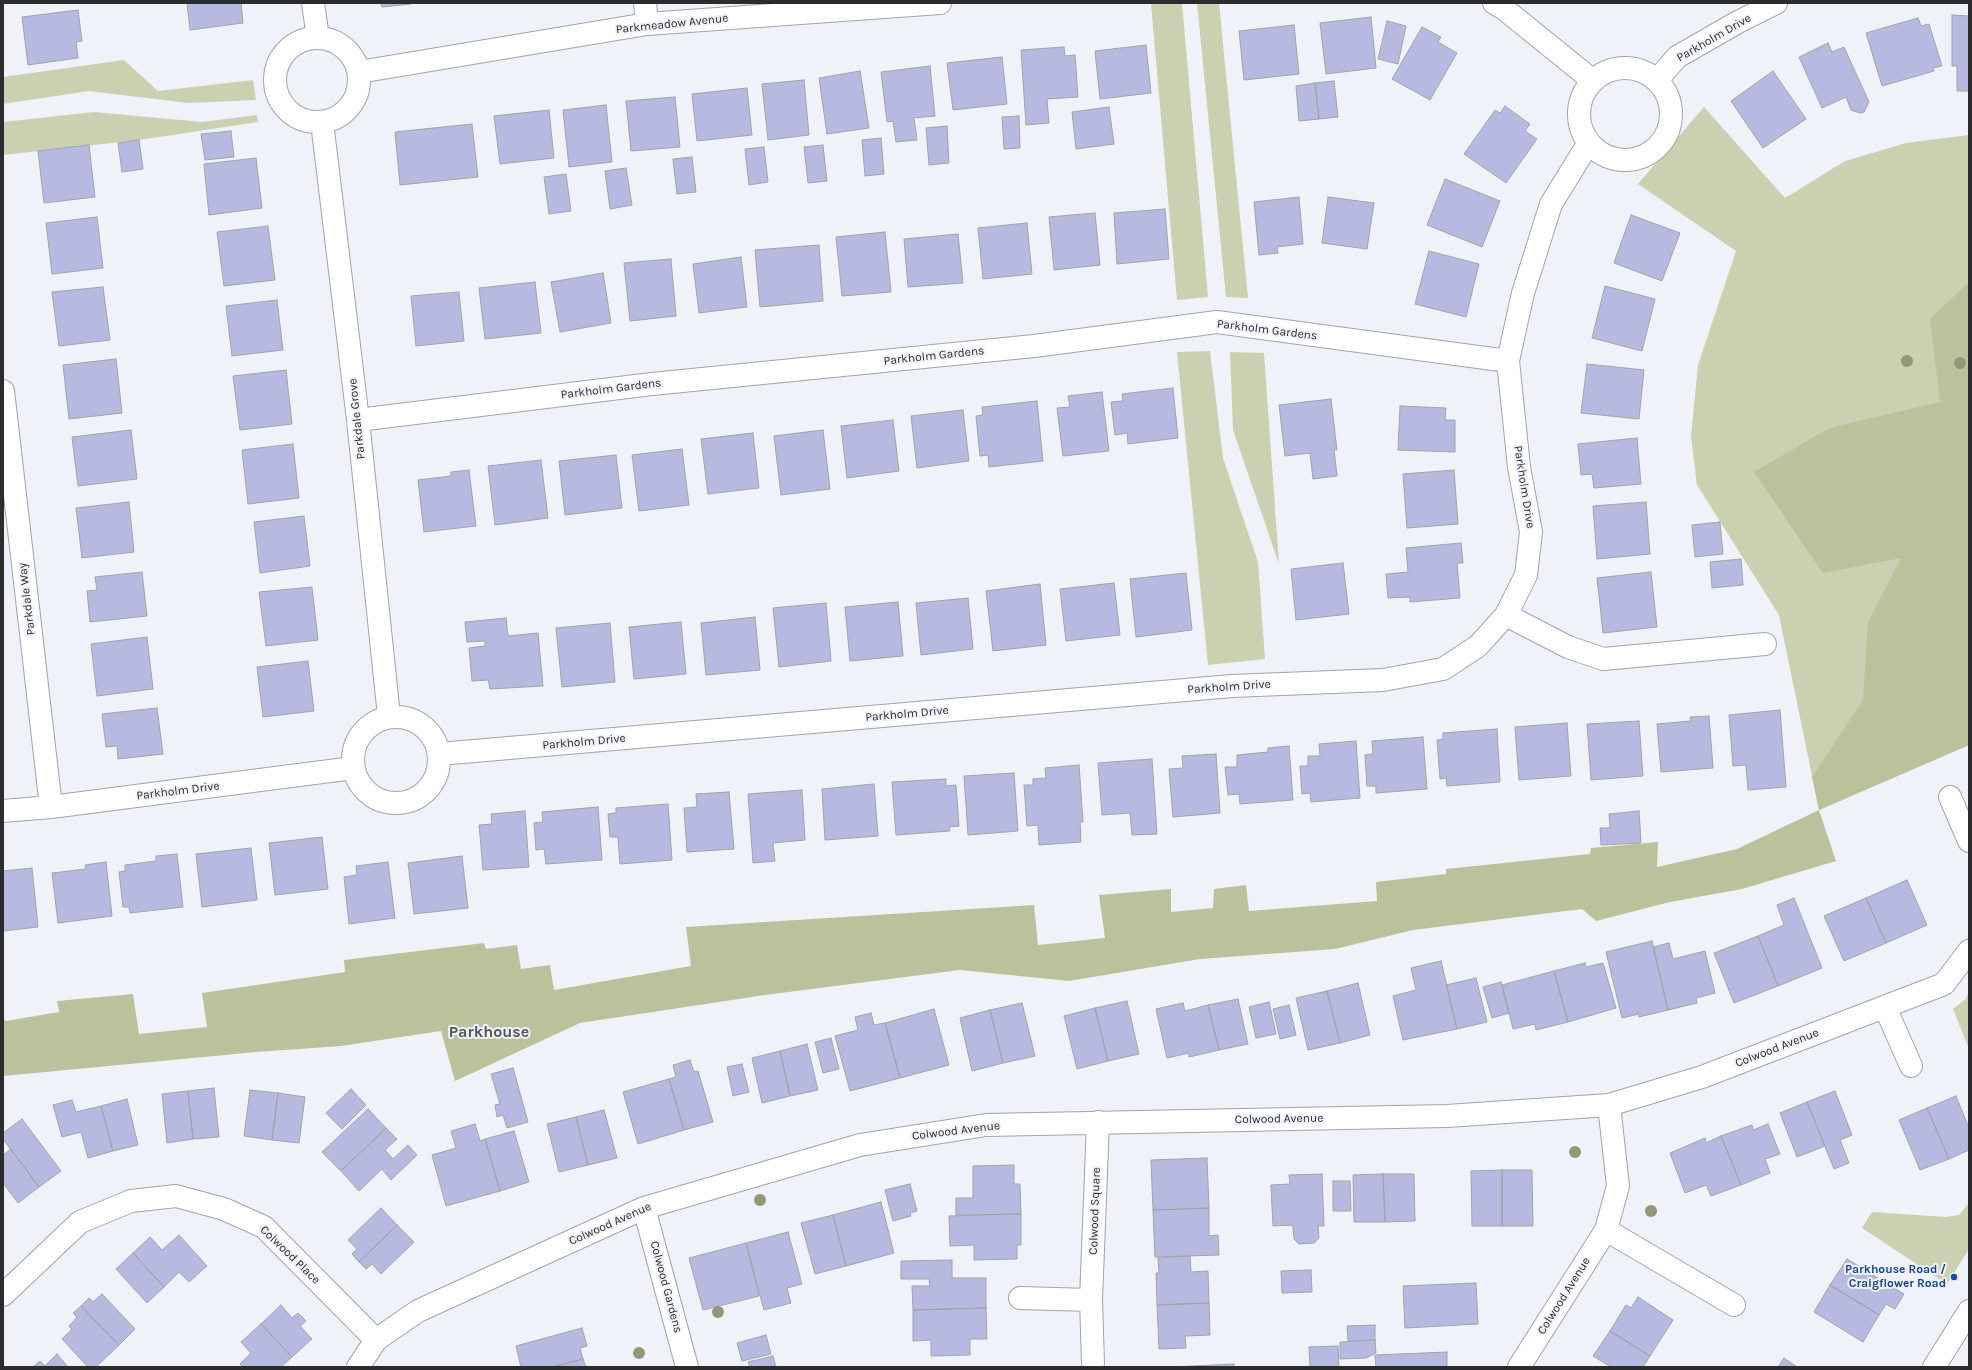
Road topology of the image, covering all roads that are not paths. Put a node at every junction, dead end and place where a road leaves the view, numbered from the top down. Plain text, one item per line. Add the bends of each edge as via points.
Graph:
1 (313, 3) edge
2 (645, 3) edge
3 (940, 3) edge
4 (1494, 3) edge
5 (1776, 3) edge
6 (647, 24) junction
7 (318, 38) junction
8 (359, 72) junction
9 (1592, 80) junction
10 (1657, 80) junction
11 (322, 122) junction
12 (1588, 144) junction
13 (1508, 361) junction
14 (3, 391) edge
15 (358, 420) junction
16 (1506, 615) junction
17 (1766, 644) dead end
18 (389, 716) junction
19 (439, 754) junction
20 (353, 768) junction
21 (1950, 797) dead end
22 (51, 808) junction
23 (3, 811) edge
24 (1969, 841) edge
25 (1969, 951) edge
26 (1885, 1007) junction
27 (1911, 1066) dead end
28 (1609, 1105) junction
29 (1098, 1122) junction
30 (644, 1208) junction
31 (1606, 1230) junction
32 (3, 1295) edge
33 (1020, 1298) dead end
34 (1091, 1300) junction
35 (1734, 1305) dead end
36 (1969, 1311) edge
37 (376, 1340) junction
38 (1094, 1363) dead end
39 (358, 1367) edge
40 (687, 1367) edge
41 (1519, 1367) edge
42 (1934, 1367) edge

1 - 7 street
2 - 6 street
3 - 6 street, Parkmeadow Avenue
4 - 9 street
5 - 10 street, Parkholm Drive via 1677,57
6 - 8 street, Parkmeadow Avenue
7 - 8 street via 332,41 344,48 354,59
7 - 11 street via 299,42 284,55 275,72 276,92 286,109 296,118
8 - 11 street via 357,95 344,114
9 - 10 street via 1607,70 1624,67 1642,70
9 - 12 street via 1580,100 1578,123
10 - 12 street via 1670,101 1671,125 1659,146 1636,160 1610,159
11 - 15 street, Parkdale Grove
12 - 13 street, Parkholm Drive via 1551,204 1523,293
13 - 15 street, Parkholm Gardens via 1217,322 1034,346 652,384
13 - 16 street, Parkholm Drive via 1519,467 1531,532 1526,575
14 - 22 street, Parkdale Way
15 - 18 street, Parkdale Grove
16 - 17 street via 1568,647 1602,659
16 - 19 street, Parkholm Drive via 1478,646 1443,669 1384,680 1232,686
18 - 19 street via 412,719 431,733
18 - 20 street via 368,726 355,745
19 - 20 street via 437,776 423,794 403,803 381,801 368,793 362,788
20 - 22 street, Parkholm Drive
21 - 24 street
22 - 23 street, Parkholm Drive
25 - 26 street, Colwood Avenue via 1944,984
26 - 27 street
26 - 28 street, Colwood Avenue via 1702,1077
28 - 29 street, Colwood Avenue via 1447,1116
28 - 31 street, Colwood Avenue via 1618,1186
29 - 30 street, Colwood Avenue via 986,1125 860,1145
29 - 34 street, Colwood Square
30 - 37 street, Colwood Avenue via 418,1311
30 - 40 street, Colwood Gardens
31 - 35 street
31 - 41 street, Colwood Avenue
32 - 37 street, Colwood Place via 80,1222 131,1201 176,1196 224,1209 264,1227
33 - 34 street
34 - 38 street, Colwood Square
36 - 42 street
37 - 39 street, Colwood Avenue

